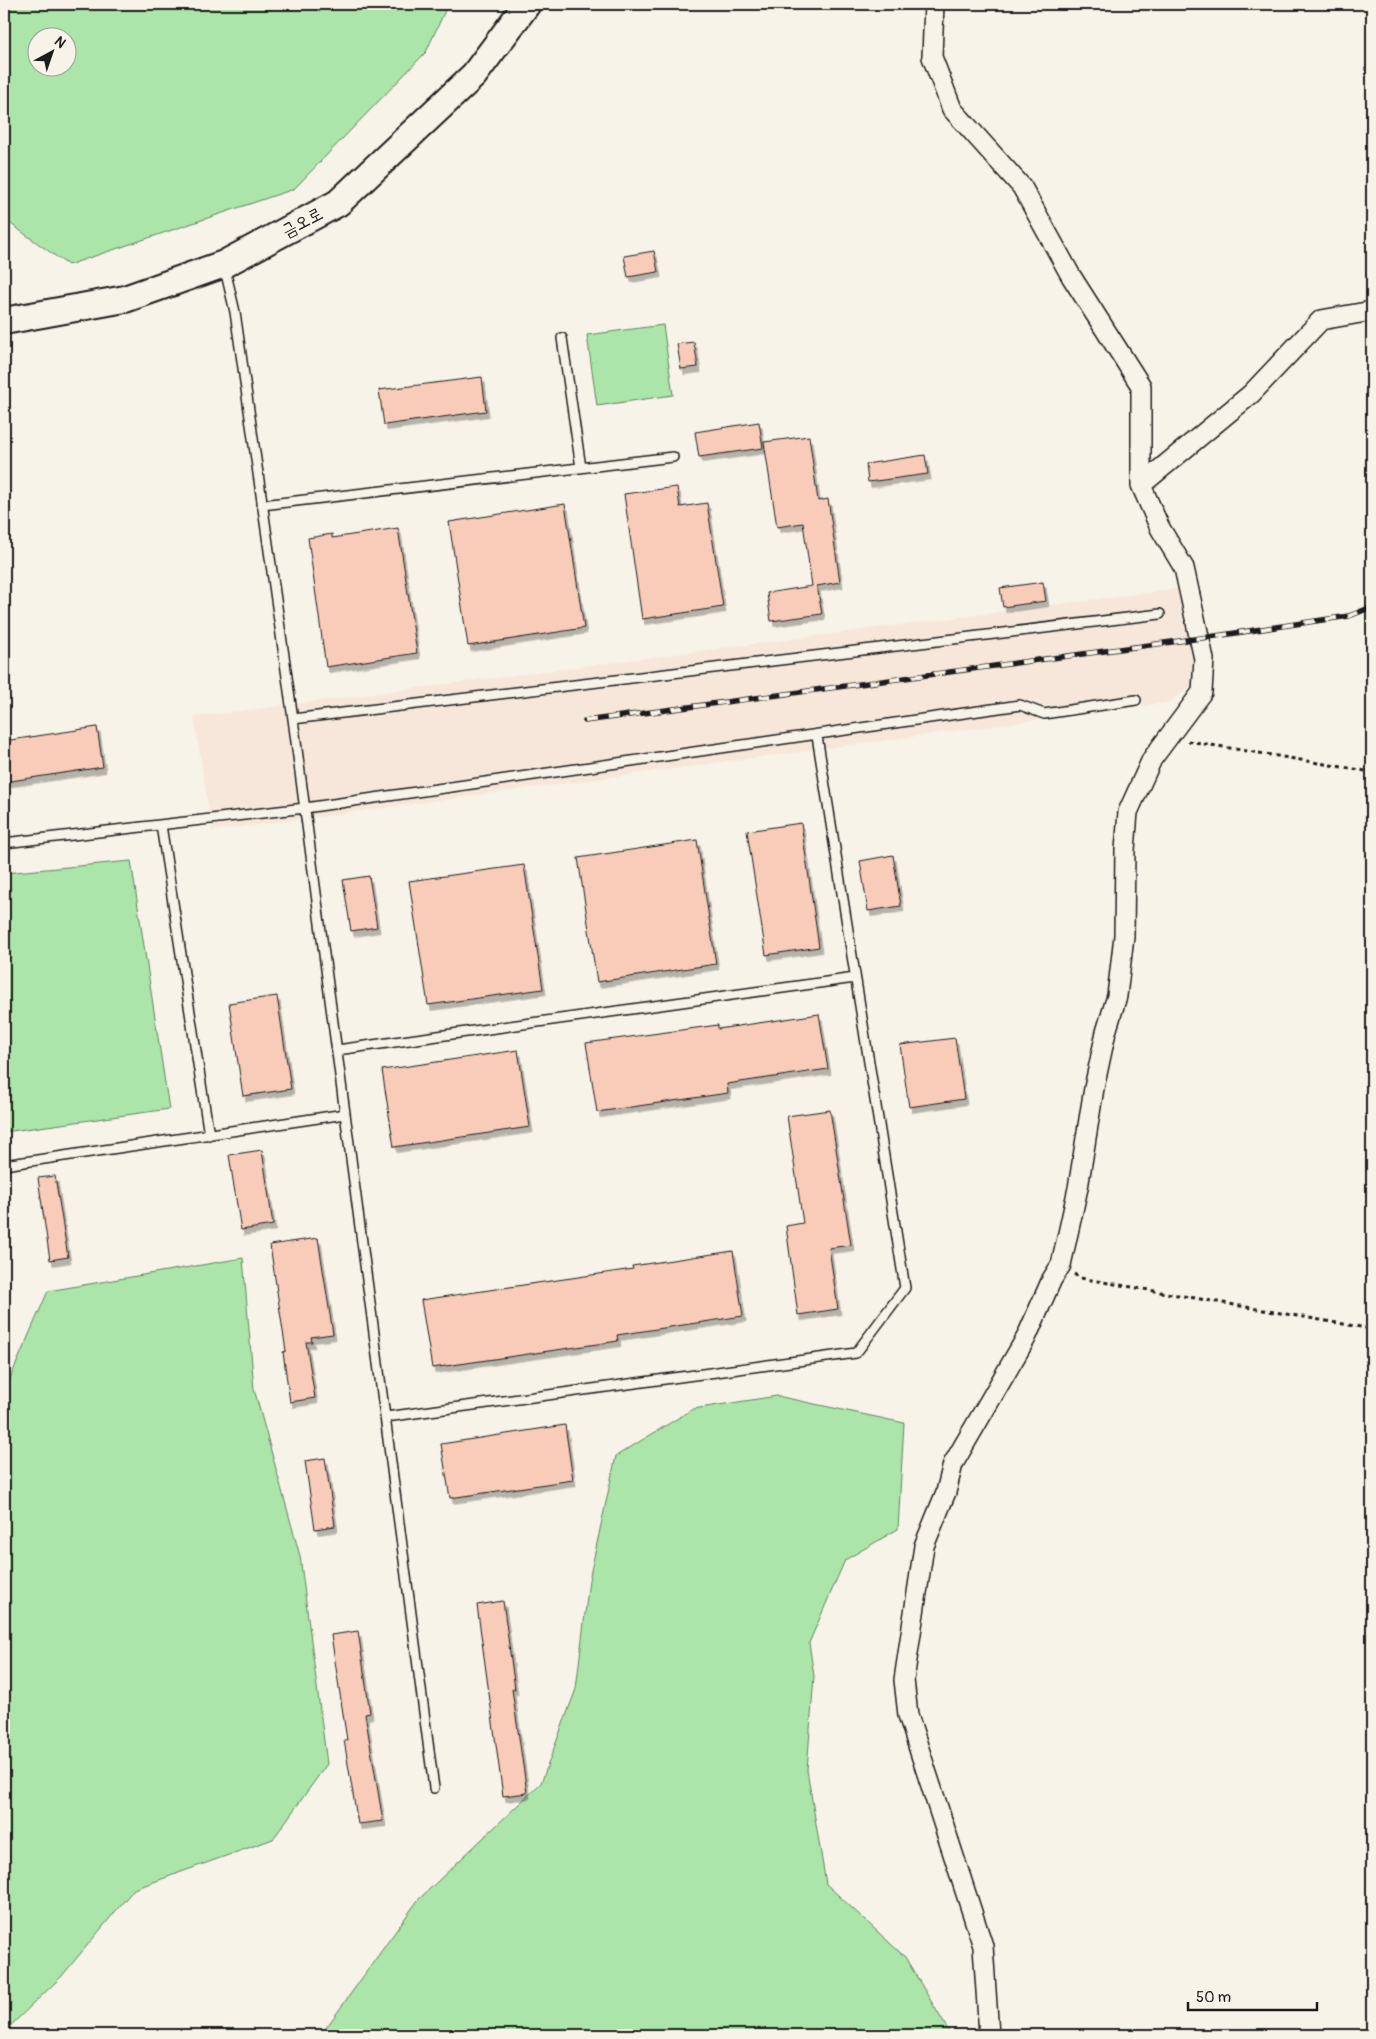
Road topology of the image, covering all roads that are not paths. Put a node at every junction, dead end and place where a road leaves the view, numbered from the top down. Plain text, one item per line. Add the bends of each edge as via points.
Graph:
1 (527, 4) edge
2 (934, 4) edge
3 (224, 264) junction
4 (1372, 311) edge
5 (4, 321) edge
6 (562, 338) dead end
7 (674, 457) dead end
8 (581, 468) junction
9 (1141, 485) junction
10 (262, 505) junction
11 (1160, 614) dead end
12 (1136, 700) dead end
13 (293, 719) junction
14 (817, 736) junction
15 (305, 808) junction
16 (161, 825) junction
17 (4, 843) edge
18 (855, 978) junction
19 (337, 1050) junction
20 (346, 1114) junction
21 (210, 1135) junction
22 (4, 1165) edge
23 (386, 1417) junction
24 (434, 1788) dead end
25 (989, 2035) edge

1 - 3 street, 금오로 via 474,74 338,203
2 - 9 street via 932,57 952,109 1022,186 1071,276 1142,386
3 - 5 street, 금오로 via 125,299
3 - 10 lane via 235,312
4 - 9 street via 1320,320 1251,394
6 - 8 lane
7 - 8 lane
8 - 10 lane
9 - 25 street via 1160,528 1184,568 1204,660 1202,692 1152,759 1128,812 1124,936 1117,996 1096,1079 1061,1265 1026,1338 953,1464 946,1492 924,1546 904,1680 908,1715 983,1946
10 - 13 lane
11 - 13 lane
12 - 14 lane via 1044,714 1020,705
13 - 15 lane
14 - 15 lane
14 - 18 lane
15 - 16 lane
15 - 19 lane
16 - 17 lane
16 - 21 lane
18 - 19 lane
18 - 23 lane via 905,1288 856,1353
19 - 20 lane
20 - 21 lane
20 - 23 lane
21 - 22 lane
23 - 24 lane

